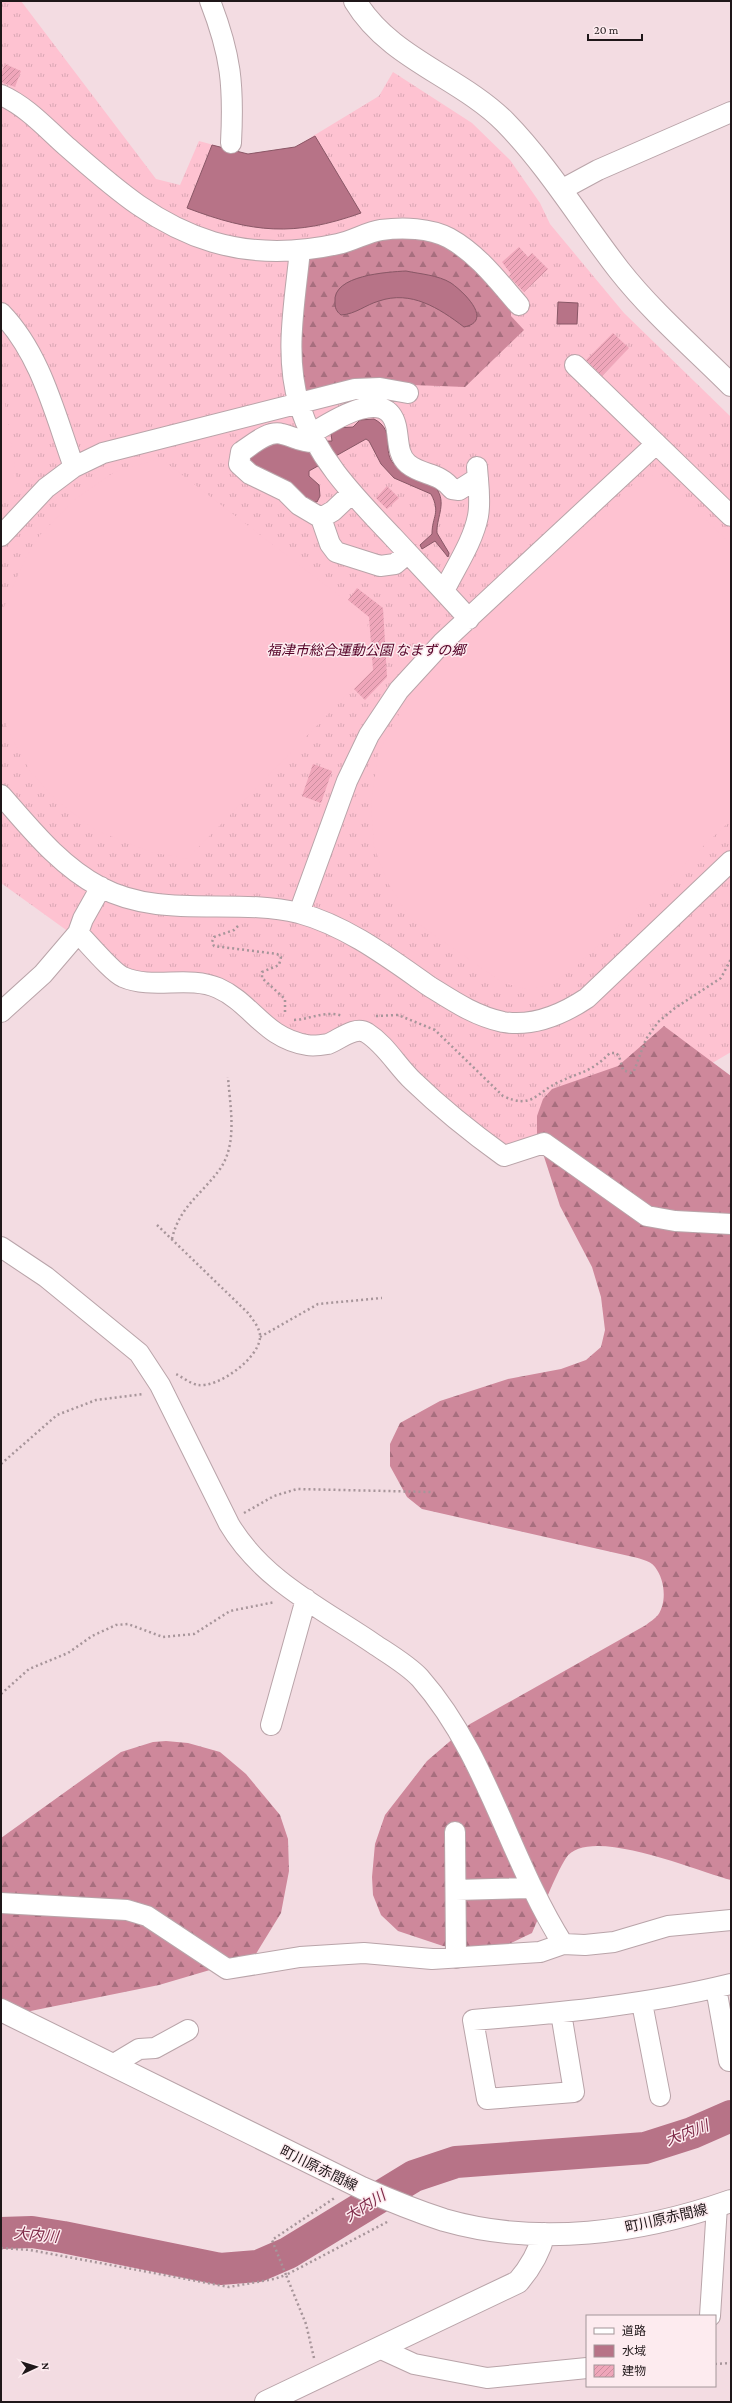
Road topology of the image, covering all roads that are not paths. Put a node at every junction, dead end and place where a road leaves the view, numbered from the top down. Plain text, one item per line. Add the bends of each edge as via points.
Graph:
1 (210, 1) edge
2 (355, 1) edge
3 (1, 95) edge
4 (731, 112) edge
5 (231, 143) dead end
6 (560, 190) junction
7 (300, 250) junction
8 (519, 305) dead end
9 (1, 313) edge
10 (575, 365) dead end
11 (731, 385) edge
12 (408, 393) dead end
13 (299, 403) junction
14 (313, 438) junction
15 (656, 444) junction
16 (74, 467) junction
17 (352, 493) junction
18 (731, 516) edge
19 (321, 518) junction
20 (1, 536) edge
21 (408, 553) junction
22 (444, 591) junction
23 (469, 619) junction
24 (1, 795) edge
25 (731, 862) edge
26 (101, 887) junction
27 (299, 913) junction
28 (78, 933) junction
29 (1, 1012) edge
30 (731, 1224) edge
31 (1, 1247) edge
32 (304, 1598) junction
33 (271, 1725) dead end
34 (455, 1832) dead end
35 (531, 1888) junction
36 (456, 1890) junction
37 (1, 1903) edge
38 (731, 1920) edge
39 (563, 1944) junction
40 (456, 1958) junction
41 (724, 1986) edge
42 (642, 2002) junction
43 (1, 2010) edge
44 (561, 2013) junction
45 (188, 2030) dead end
46 (729, 2061) dead end
47 (114, 2064) junction
48 (660, 2096) dead end
49 (724, 2204) edge
50 (544, 2234) junction
51 (710, 2315) edge
52 (379, 2348) junction
53 (586, 2368) edge
54 (266, 2402) edge

1 - 5 street via 227,46 231,73
2 - 6 street via 384,37 410,57 479,98 504,120 528,146
3 - 7 street via 27,110 133,203 155,218 183,232 214,242 250,249
4 - 6 street via 598,170
6 - 11 street via 620,271 656,311
7 - 8 street via 340,244 381,230 427,230 448,237 462,246
7 - 13 street via 292,346
9 - 16 street via 21,337 35,363
10 - 15 street
12 - 13 street via 380,388 354,389
13 - 14 street
13 - 16 street via 103,453
14 - 17 street via 329,465
14 - 19 street via 306,443 282,433 269,435 241,452 239,464 250,474 285,492 299,505
14 - 22 street via 327,424 361,408 376,406 384,408 393,418 402,457 408,464 445,480 452,490 459,490 477,472 479,502 473,532
15 - 18 street
15 - 23 street
16 - 20 street via 46,488
17 - 19 street via 333,511
17 - 21 street
19 - 21 street via 330,544 343,556 380,566 390,566
21 - 22 street
22 - 23 street
23 - 27 street via 422,663 399,690 369,736 347,781
24 - 26 street via 52,852 73,870
25 - 27 street via 587,998 564,1013 536,1021 506,1022 484,1018 459,1005 336,926
26 - 27 street via 132,900 165,906 254,906
26 - 28 street via 83,918
28 - 29 street via 43,974
28 - 30 street via 122,977 140,982 179,981 218,988 232,996 267,1028 287,1039 307,1045 328,1044 355,1031 366,1032 389,1053 412,1080 475,1135 504,1156 544,1143 646,1216 675,1221
31 - 32 street via 46,1277 166,1378 229,1524 242,1545 265,1569
32 - 33 street
32 - 35 street via 386,1652 418,1677 437,1699 465,1741
34 - 36 street
35 - 36 street
35 - 39 street
36 - 40 street
37 - 40 street via 127,1910 147,1916 228,1969 300,1957 364,1953 432,1959
38 - 39 street via 668,1926 614,1942
39 - 40 street via 540,1952
41 - 42 street
41 - 46 street
42 - 44 street
42 - 48 street
43 - 47 street, 町川原赤間線
44 - 44 street via 473,2020 487,2099 574,2092
45 - 47 street via 155,2048 139,2049
47 - 50 street, 町川原赤間線 via 266,2142 406,2207 476,2227
49 - 50 street, 町川原赤間線 via 637,2227
49 - 51 street
50 - 52 street via 540,2250 530,2269 518,2282
52 - 53 street via 414,2364 487,2378
52 - 54 street

